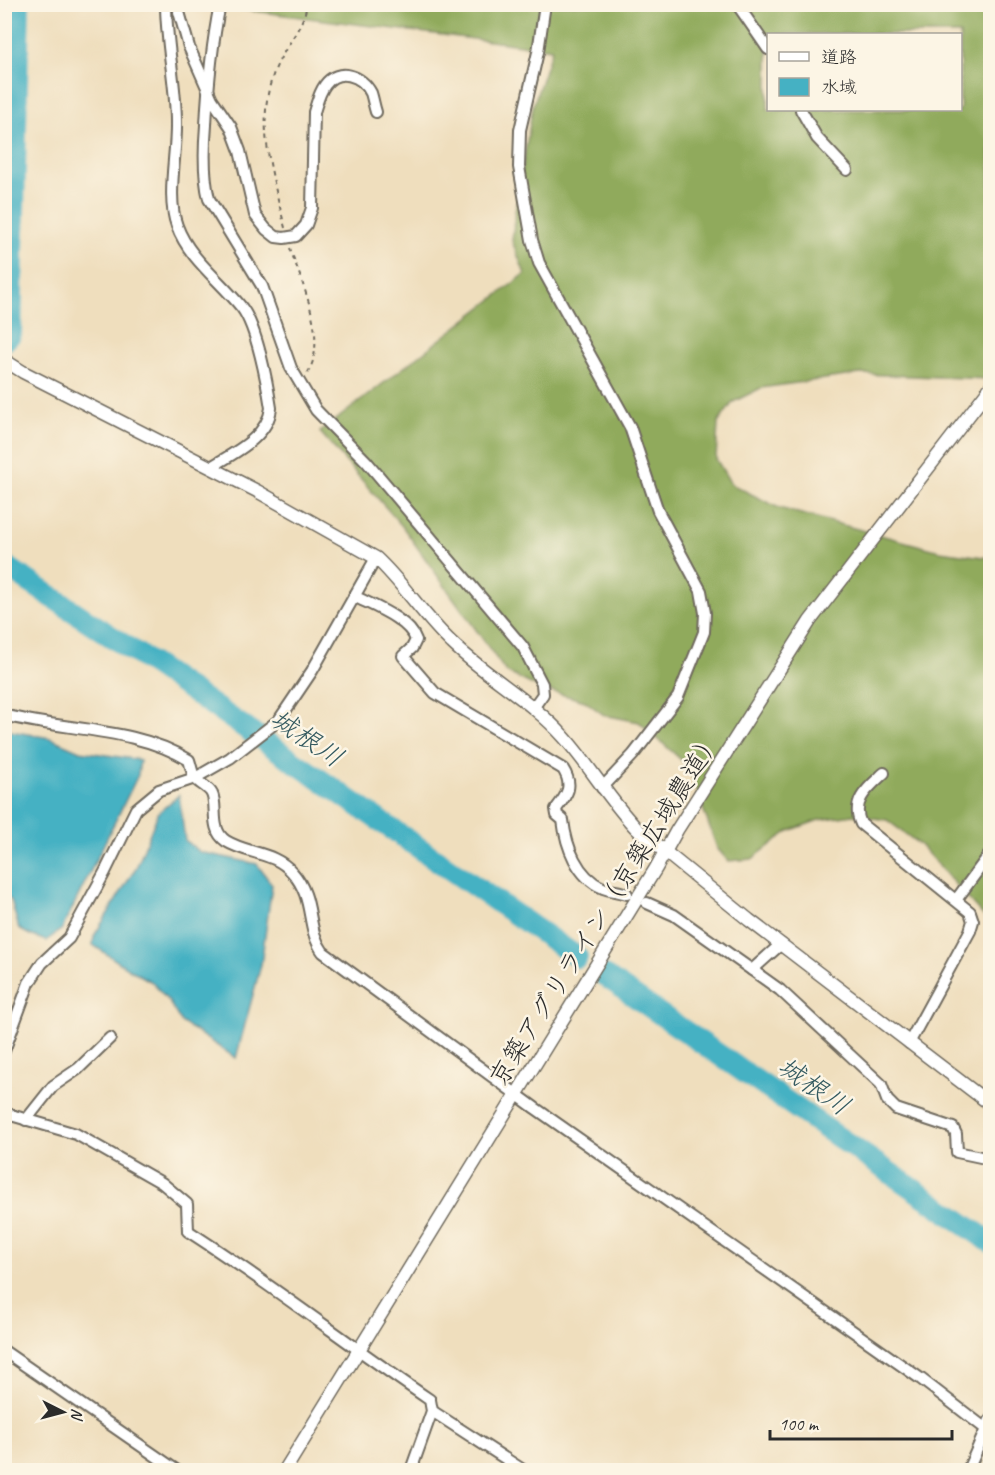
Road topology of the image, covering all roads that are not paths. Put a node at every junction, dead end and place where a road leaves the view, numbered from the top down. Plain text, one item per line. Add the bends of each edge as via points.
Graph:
1 (166, 4) edge
2 (180, 4) edge
3 (220, 4) edge
4 (545, 4) edge
5 (737, 4) edge
6 (767, 48) edge
7 (208, 87) junction
8 (802, 111) edge
9 (375, 112) dead end
10 (847, 170) dead end
11 (4, 360) edge
12 (990, 388) edge
13 (211, 467) junction
14 (376, 558) junction
15 (354, 596) junction
16 (533, 708) junction
17 (4, 715) edge
18 (884, 773) dead end
19 (195, 778) junction
20 (602, 788) junction
21 (665, 852) junction
22 (990, 854) edge
23 (627, 894) dead end
24 (956, 900) junction
25 (647, 903) dead end
26 (781, 944) junction
27 (752, 970) junction
28 (110, 1038) dead end
29 (909, 1043) junction
30 (4, 1051) edge
31 (517, 1094) junction
32 (990, 1104) edge
33 (4, 1113) edge
34 (26, 1120) junction
35 (990, 1159) edge
36 (4, 1351) edge
37 (358, 1351) junction
38 (432, 1411) junction
39 (988, 1424) edge
40 (176, 1470) edge
41 (285, 1470) edge
42 (411, 1470) edge
43 (523, 1470) edge
44 (968, 1470) edge

1 - 13 street via 166,34 176,99 172,207 177,227 250,321 271,408 270,420 248,444
2 - 7 street via 189,46
3 - 7 street
4 - 20 street via 520,130 519,167 532,240 539,263 630,427 658,511 701,591 705,613 704,632 678,698
5 - 6 street
7 - 9 street via 240,151 255,215 276,237 297,236 312,207 314,112 325,84 335,76 351,75 362,80 371,94
7 - 16 street via 204,151 209,199 262,286 291,368 316,410 367,462 523,647 542,684 543,694
8 - 10 street via 817,138
11 - 13 street
12 - 21 street, 京築アグリライン（京築広域農道） via 810,621
13 - 14 street
14 - 15 street
14 - 16 street via 451,643
15 - 19 street via 279,720 230,758
15 - 23 street via 413,631 416,640 403,656 435,693 563,769 569,778 568,789 556,809 563,820 570,852 588,878 604,889
16 - 20 street via 565,738
17 - 19 street via 118,735 160,747 189,760
18 - 24 street via 865,791 858,805 856,814 861,824
19 - 30 street via 159,790 136,809 69,938 42,963 28,983
19 - 31 street via 212,794 218,830 225,840 279,861 300,881 311,910 314,937 323,952
20 - 21 street via 637,830
21 - 26 street
21 - 31 street, 京築アグリライン（京築広域農道）
22 - 24 street
24 - 29 street via 970,912 970,931
25 - 27 street via 674,915
26 - 27 street
26 - 29 street
27 - 35 street via 780,990 881,1083 887,1100 896,1109 953,1128 957,1152
28 - 34 street via 78,1069 53,1086
29 - 32 street
31 - 37 street, 京築アグリライン（京築広域農道）
31 - 39 street
33 - 34 street
34 - 37 street via 76,1134 162,1183 187,1204 188,1231
36 - 40 street
37 - 38 street via 430,1400
37 - 41 street, 京築アグリライン（京築広域農道）
38 - 42 street
38 - 43 street
39 - 44 street

